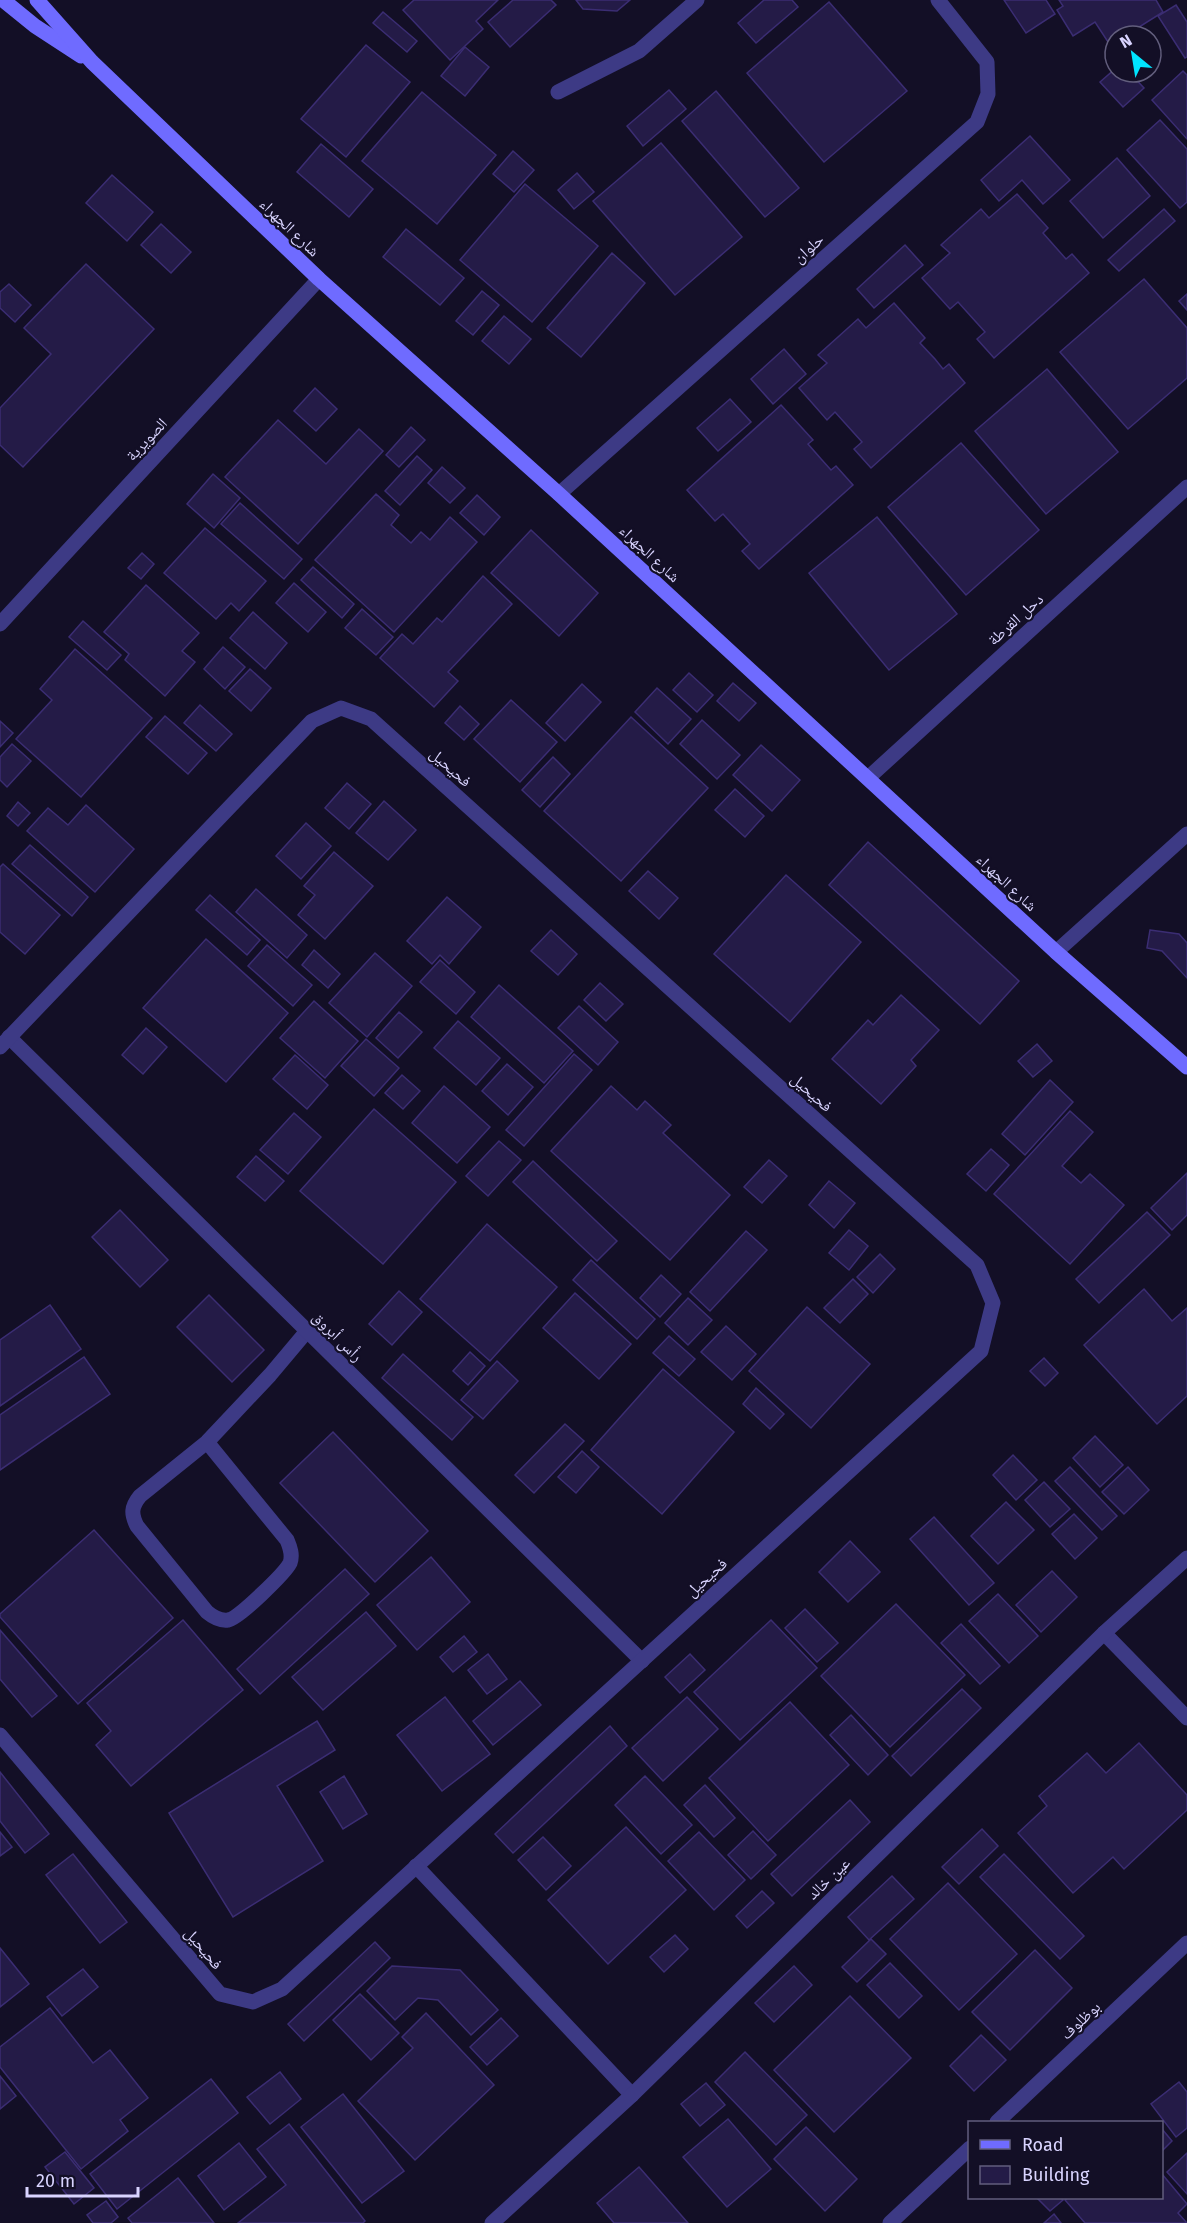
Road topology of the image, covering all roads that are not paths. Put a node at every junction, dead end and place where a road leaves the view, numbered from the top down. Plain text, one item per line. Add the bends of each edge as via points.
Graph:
1 (3, 0) edge
2 (37, 0) edge
3 (697, 0) edge
4 (938, 0) edge
5 (92, 62) junction
6 (558, 92) dead end
7 (319, 279) junction
8 (1187, 487) edge
9 (559, 494) junction
10 (0, 624) edge
11 (868, 778) junction
12 (1187, 834) edge
13 (1056, 952) junction
14 (4, 1042) edge
15 (1187, 1067) edge
16 (307, 1330) junction
17 (207, 1442) junction
18 (1187, 1558) edge
19 (1104, 1633) junction
20 (642, 1660) junction
21 (1187, 1718) edge
22 (0, 1735) edge
23 (416, 1866) junction
24 (1187, 1943) edge
25 (632, 2094) junction
26 (998, 2121) edge
27 (968, 2149) edge
28 (492, 2223) edge
29 (890, 2223) edge

1 - 5 street, شارع الجهراء via 57,42
2 - 5 street, شارع الجهراء
3 - 6 street via 639,51
4 - 9 street, حلوان via 987,62 988,94 976,122
5 - 7 street, شارع الجهراء
7 - 9 street, شارع الجهراء
7 - 10 street, الصويرية
8 - 11 street, دحل القرطة
9 - 11 street, شارع الجهراء
11 - 13 street, شارع الجهراء
12 - 13 street
13 - 15 street, شارع الجهراء
14 - 16 street, رأس أبروق
14 - 20 street, فحيحيل via 312,722 342,708 371,719 977,1265 993,1303 981,1351
16 - 17 street
16 - 20 street, رأس أبروق
17 - 17 street via 140,1496 133,1504 132,1516 207,1612 217,1619 229,1620 285,1570 291,1561 291,1550
18 - 19 street, عين خالد
19 - 21 street
19 - 25 street, عين خالد
20 - 23 street, فحيحيل
22 - 23 street, فحيحيل via 220,1994 253,2002 282,1989
23 - 25 street
24 - 26 street, بوظلوف
25 - 28 street, عين خالد
27 - 29 street

